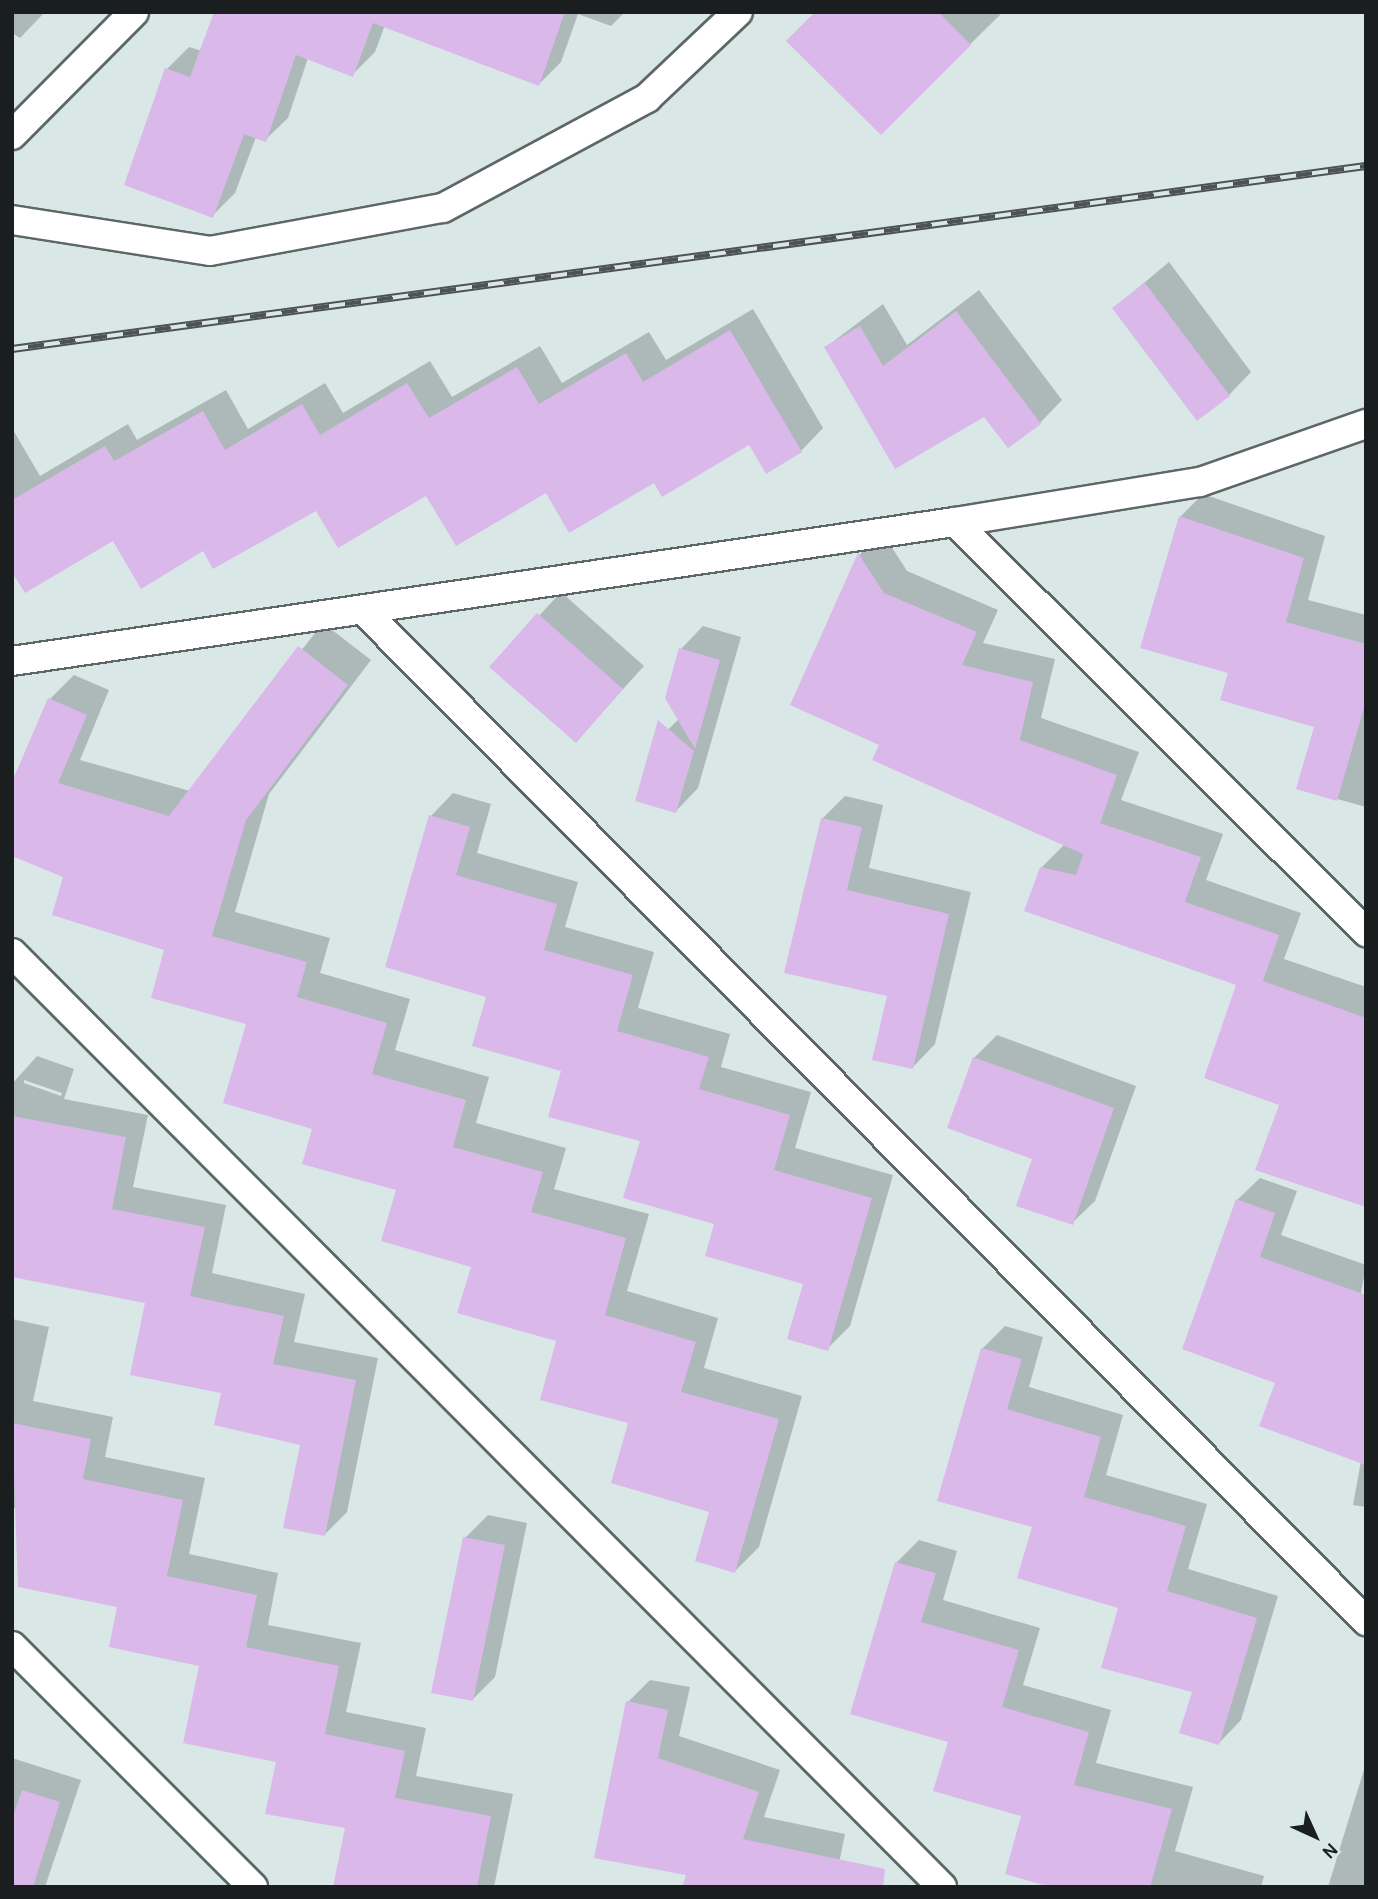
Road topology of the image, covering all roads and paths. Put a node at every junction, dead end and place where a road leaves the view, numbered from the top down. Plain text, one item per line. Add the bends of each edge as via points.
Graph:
1 (134, 12) edge
2 (738, 12) edge
3 (12, 135) edge
4 (12, 220) edge
5 (1366, 424) edge
6 (955, 522) junction
7 (365, 611) junction
8 (12, 660) edge
9 (1366, 932) edge
10 (12, 953) edge
11 (1366, 1621) edge
12 (12, 1646) edge
13 (253, 1887) edge
14 (942, 1887) edge

1 - 3 lane
2 - 4 lane via 648,98 443,208 210,251
5 - 6 lane via 1200,482
6 - 7 lane
6 - 9 lane
7 - 8 lane
7 - 11 lane
10 - 14 lane
12 - 13 lane

